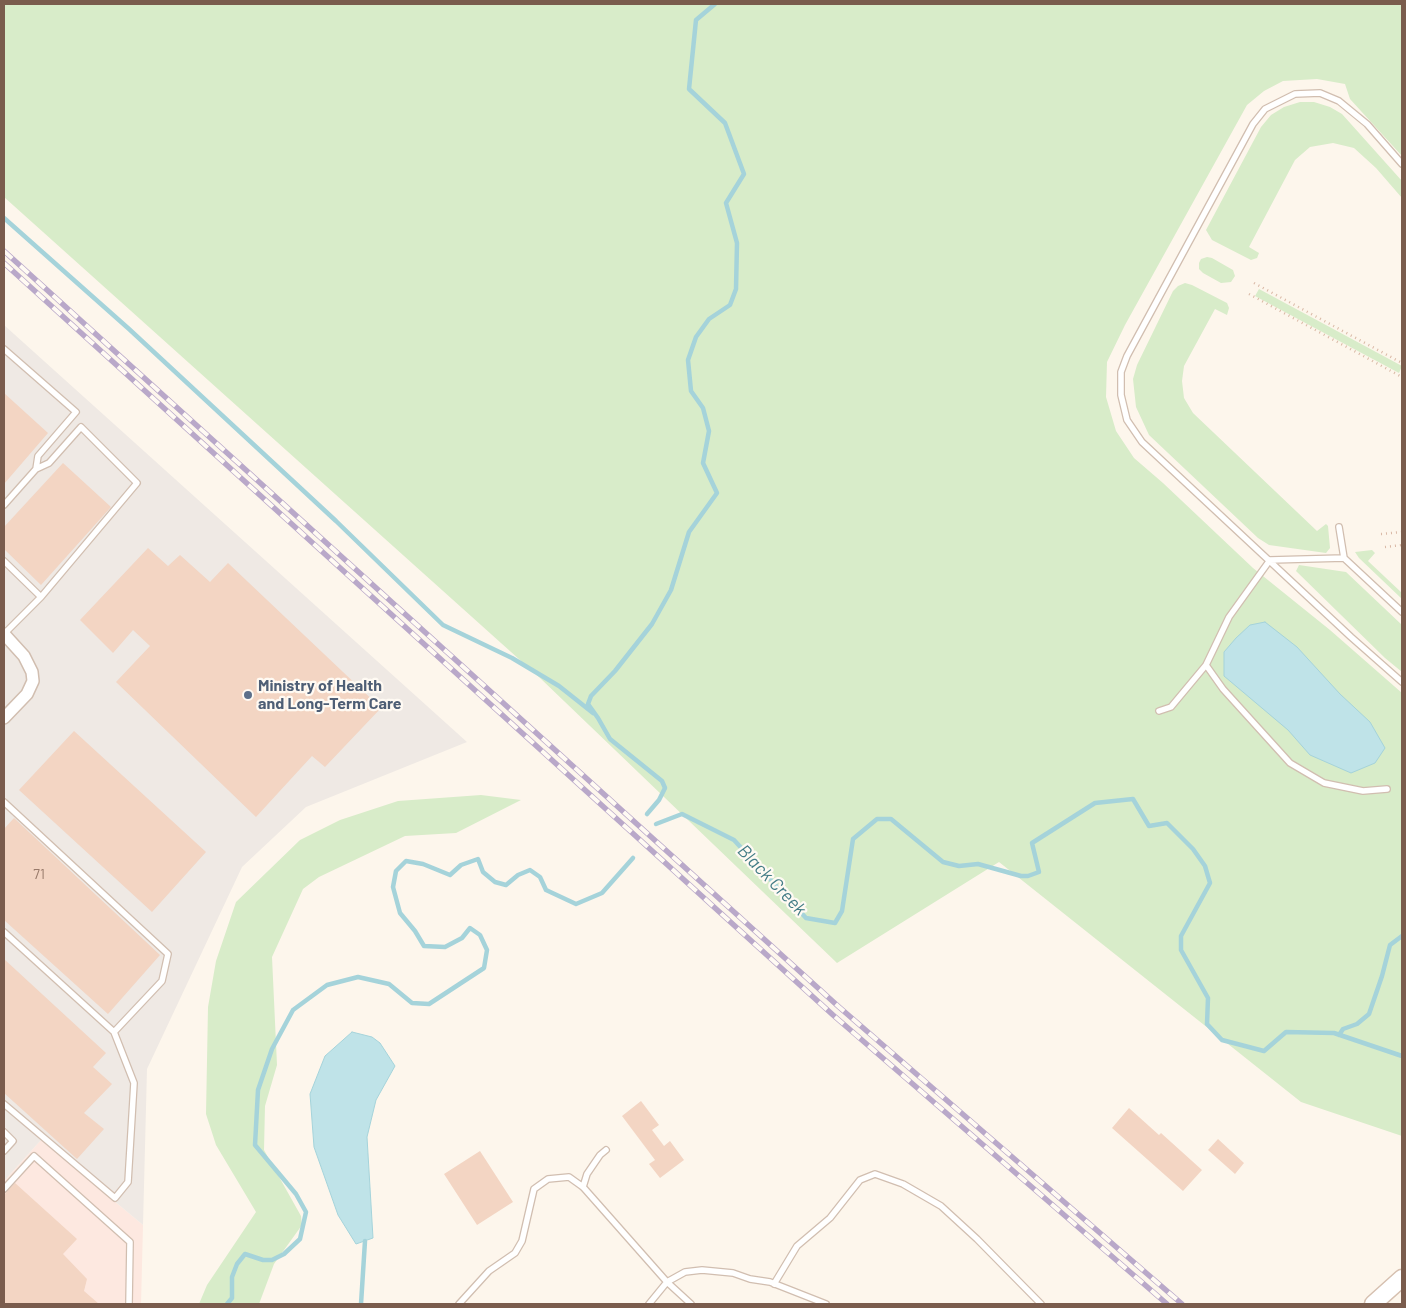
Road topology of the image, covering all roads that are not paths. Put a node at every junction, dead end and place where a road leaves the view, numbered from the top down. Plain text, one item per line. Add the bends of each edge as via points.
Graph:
1 (1402, 164) edge
2 (4, 349) edge
3 (36, 469) junction
4 (4, 506) edge
5 (1339, 527) dead end
6 (1344, 558) junction
7 (1270, 560) junction
8 (4, 561) edge
9 (41, 597) junction
10 (1402, 612) edge
11 (4, 634) edge
12 (1206, 665) junction
13 (1402, 682) edge
14 (1159, 711) dead end
15 (4, 718) edge
16 (1386, 789) dead end
17 (4, 802) edge
18 (4, 932) edge
19 (114, 1032) junction
20 (4, 1104) edge
21 (4, 1132) edge
22 (606, 1150) dead end
23 (4, 1151) edge
24 (583, 1187) junction
25 (4, 1189) edge
26 (1402, 1278) edge
27 (667, 1282) junction
28 (774, 1284) junction
29 (129, 1304) edge
30 (459, 1304) edge
31 (649, 1304) edge
32 (691, 1304) edge
33 (826, 1304) edge
34 (1041, 1304) edge
35 (1372, 1304) edge

1 - 7 lane via 1367,124 1339,101 1320,93 1295,94 1265,109 1253,124 1121,372 1121,395 1127,420 1142,442
2 - 3 lane via 76,412 38,456
3 - 4 lane
3 - 9 lane via 49,463 81,427 137,483
5 - 6 lane
6 - 7 lane
6 - 10 lane
7 - 12 lane via 1229,617
7 - 13 lane
8 - 9 lane
9 - 11 lane
11 - 15 street via 24,656 33,681 27,694
12 - 14 lane via 1171,708
12 - 16 lane via 1223,689 1290,763 1324,783 1363,791
17 - 19 lane via 168,954 162,982
18 - 19 lane
19 - 20 lane via 134,1083 128,1182 115,1198
21 - 23 lane via 13,1140
22 - 24 lane via 587,1174
24 - 27 lane
24 - 30 lane via 569,1177 548,1179 534,1190 522,1241 515,1253 489,1271
25 - 29 lane via 34,1156 130,1242
26 - 35 main road
27 - 28 lane via 685,1272 702,1270 733,1272
27 - 31 lane
27 - 32 lane
28 - 33 lane
28 - 34 lane via 797,1246 830,1218 860,1180 875,1174 903,1184 941,1206

